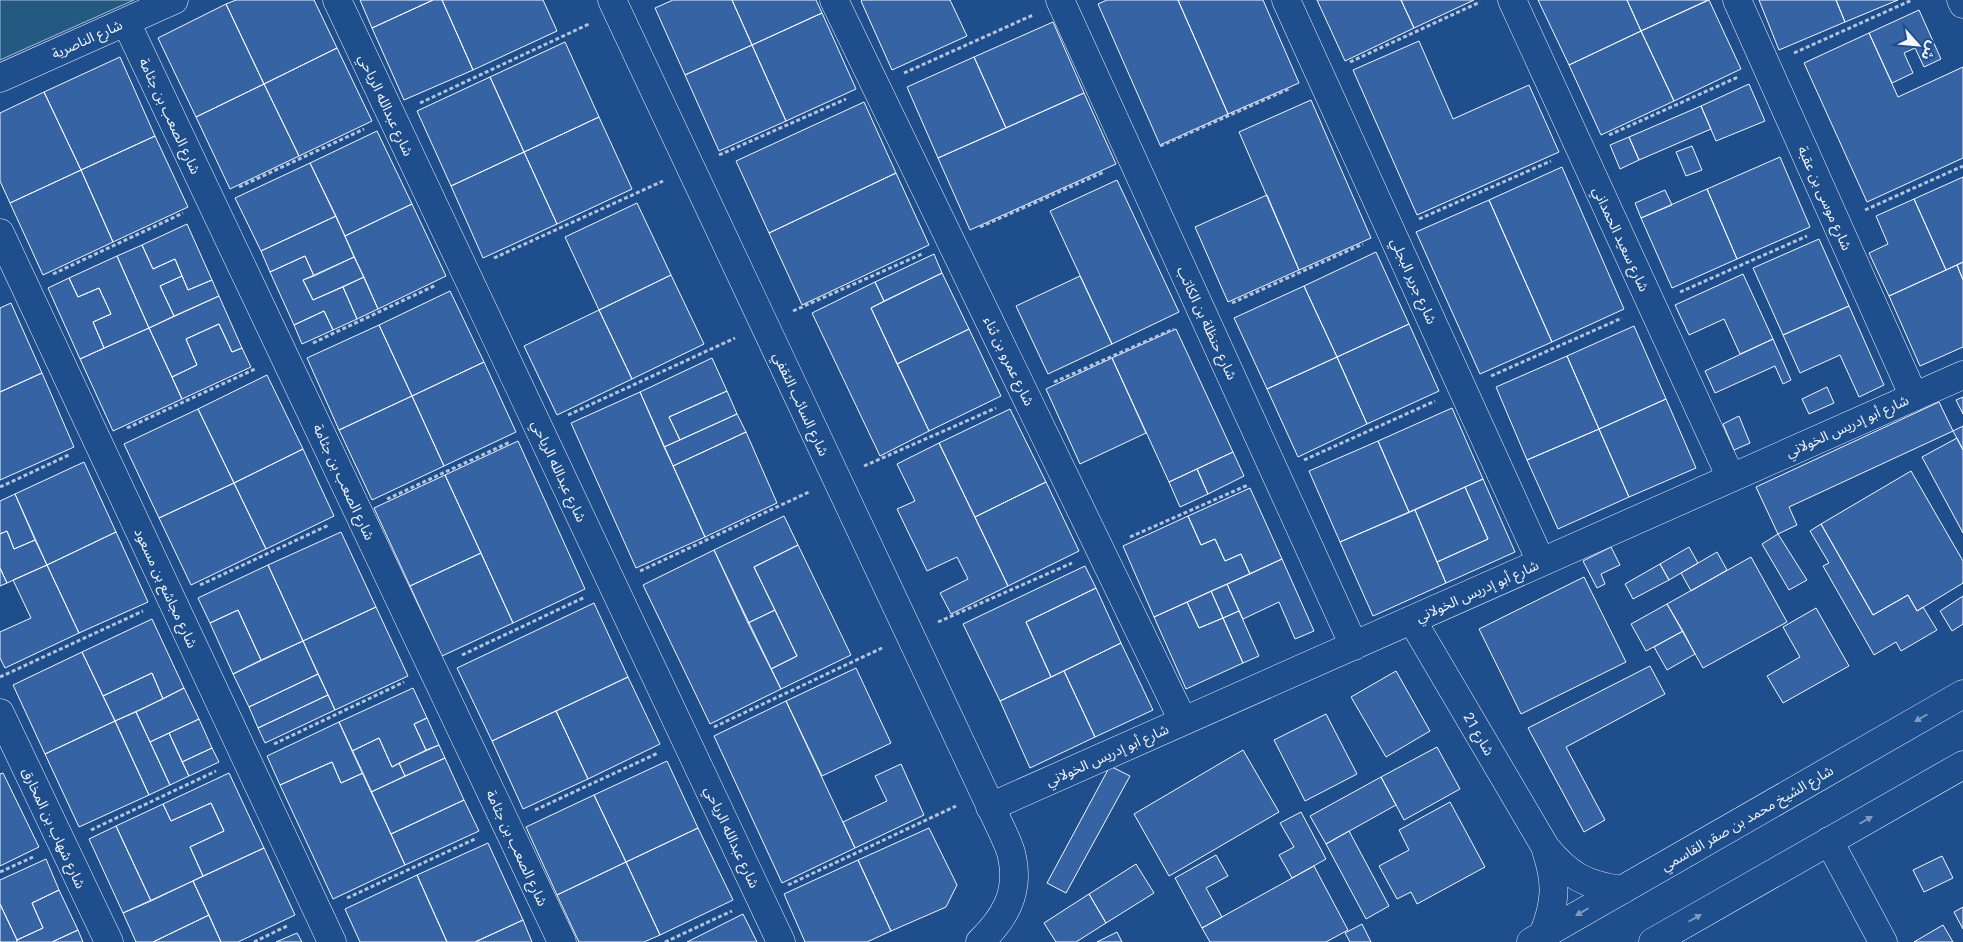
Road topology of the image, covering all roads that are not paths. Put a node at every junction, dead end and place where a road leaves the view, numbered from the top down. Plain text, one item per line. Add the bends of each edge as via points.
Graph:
1 (174, 0) edge
2 (337, 0) edge
3 (834, 0) edge
4 (1286, 0) edge
5 (1512, 0) edge
6 (1737, 0) edge
7 (1961, 0) edge
8 (1061, 1) edge
9 (1963, 4) edge
10 (615, 5) edge
11 (126, 22) junction
12 (0, 78) edge
13 (0, 234) edge
14 (1963, 375) edge
15 (1914, 397) junction
16 (1731, 478) junction
17 (1541, 562) junction
18 (1412, 620) junction
19 (1354, 646) junction
20 (1963, 694) edge
21 (0, 713) edge
22 (1183, 721) junction
23 (1963, 764) edge
24 (987, 800) junction
25 (1829, 841) junction
26 (1546, 848) junction
27 (1622, 890) junction
28 (1537, 939) edge
29 (109, 942) edge
30 (332, 942) edge
31 (562, 942) edge
32 (781, 942) edge
33 (980, 942) edge
34 (1652, 942) edge
35 (1883, 942) edge

1 - 11 street, شارع الناصرية
2 - 32 street, شارع عبدالله الرياحي
3 - 22 street, شارع عمرو بن ثناء
4 - 17 street, شارع جرير البجلي
5 - 16 street, شارع سعيد الحمداني
6 - 15 street, شارع موسى بن عقبة
7 - 9 street
8 - 19 street, شارع حنظلة بن الكاتب
10 - 24 street, شارع السائب الثقفي
11 - 12 street, شارع الناصرية
11 - 31 street, شارع الصعب بن جثامة
13 - 30 street, شارع مجاشع بن مسعود
14 - 15 street, شارع أبو إدريس الخولاني
15 - 16 street, شارع أبو إدريس الخولاني
16 - 17 street, شارع أبو إدريس الخولاني
17 - 18 street, شارع أبو إدريس الخولاني
18 - 19 street, شارع أبو إدريس الخولاني
18 - 26 street, شارع 21
19 - 22 street, شارع أبو إدريس الخولاني
20 -> 27 street, شارع الشيخ محمد بن صقر القاسمي
21 - 29 street, شارع شهاب بن المخارق
22 - 24 street, شارع أبو إدريس الخولاني
25 -> 23 street
24 - 33 street, شارع السائب الثقفي via 1012,857 1014,881 1008,905 996,926
34 -> 25 street
25 - 35 street
26 - 27 street, شارع 21 via 1560,866 1579,879 1600,887
26 - 28 street, شارع 21 via 1555,892 1551,914
27 -> 28 street, شارع الشيخ محمد بن صقر القاسمي

